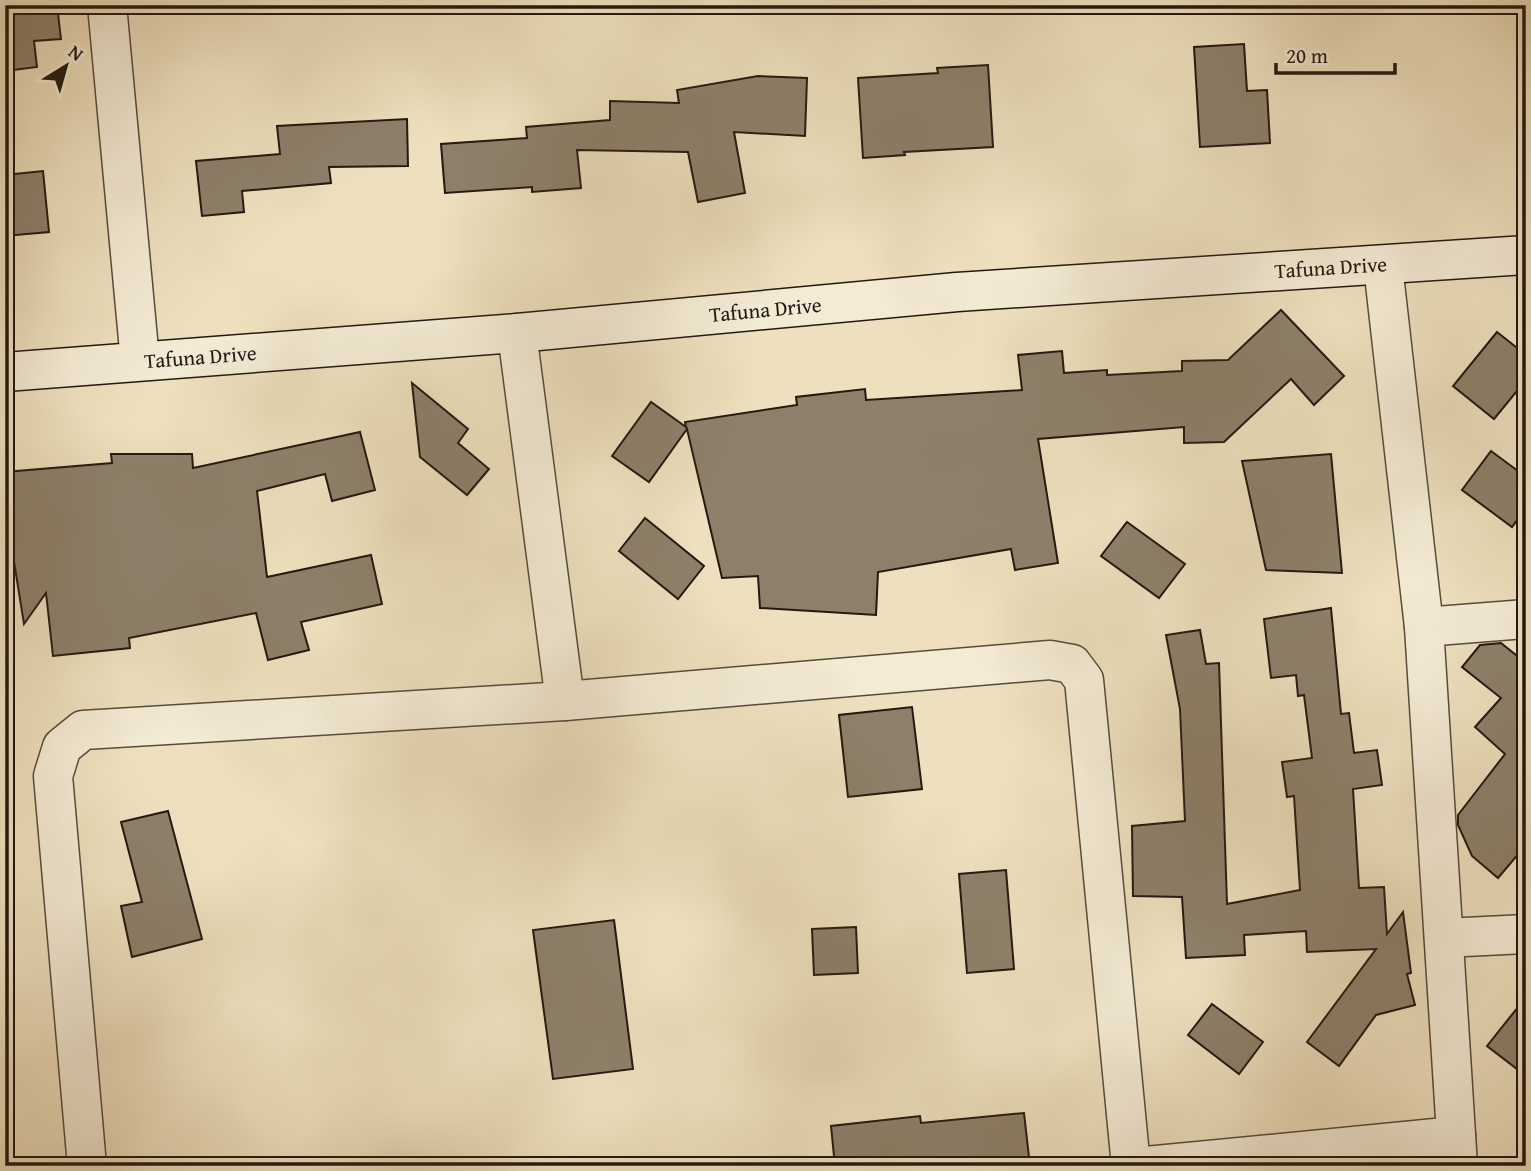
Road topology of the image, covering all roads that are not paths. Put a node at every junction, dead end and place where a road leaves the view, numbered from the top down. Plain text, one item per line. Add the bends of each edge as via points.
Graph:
1 (107, 5) edge
2 (1526, 255) edge
3 (1383, 266) junction
4 (517, 333) junction
5 (140, 361) junction
6 (5, 372) edge
7 (1526, 619) edge
8 (1424, 627) junction
9 (565, 701) junction
10 (1526, 934) edge
11 (1444, 938) junction
12 (1457, 1151) edge
13 (87, 1166) edge
14 (1130, 1166) edge
15 (1146, 1166) edge

1 - 5 street
2 - 3 street, Tafuna Drive
3 - 4 street, Tafuna Drive via 957,292
3 - 8 street
4 - 5 street, Tafuna Drive
4 - 9 street
5 - 6 street, Tafuna Drive
7 - 8 street
8 - 11 street
9 - 13 street via 83,730 62,747 53,776
9 - 14 street via 1050,660 1072,664 1084,680
10 - 11 street
11 - 12 street
12 - 15 street

